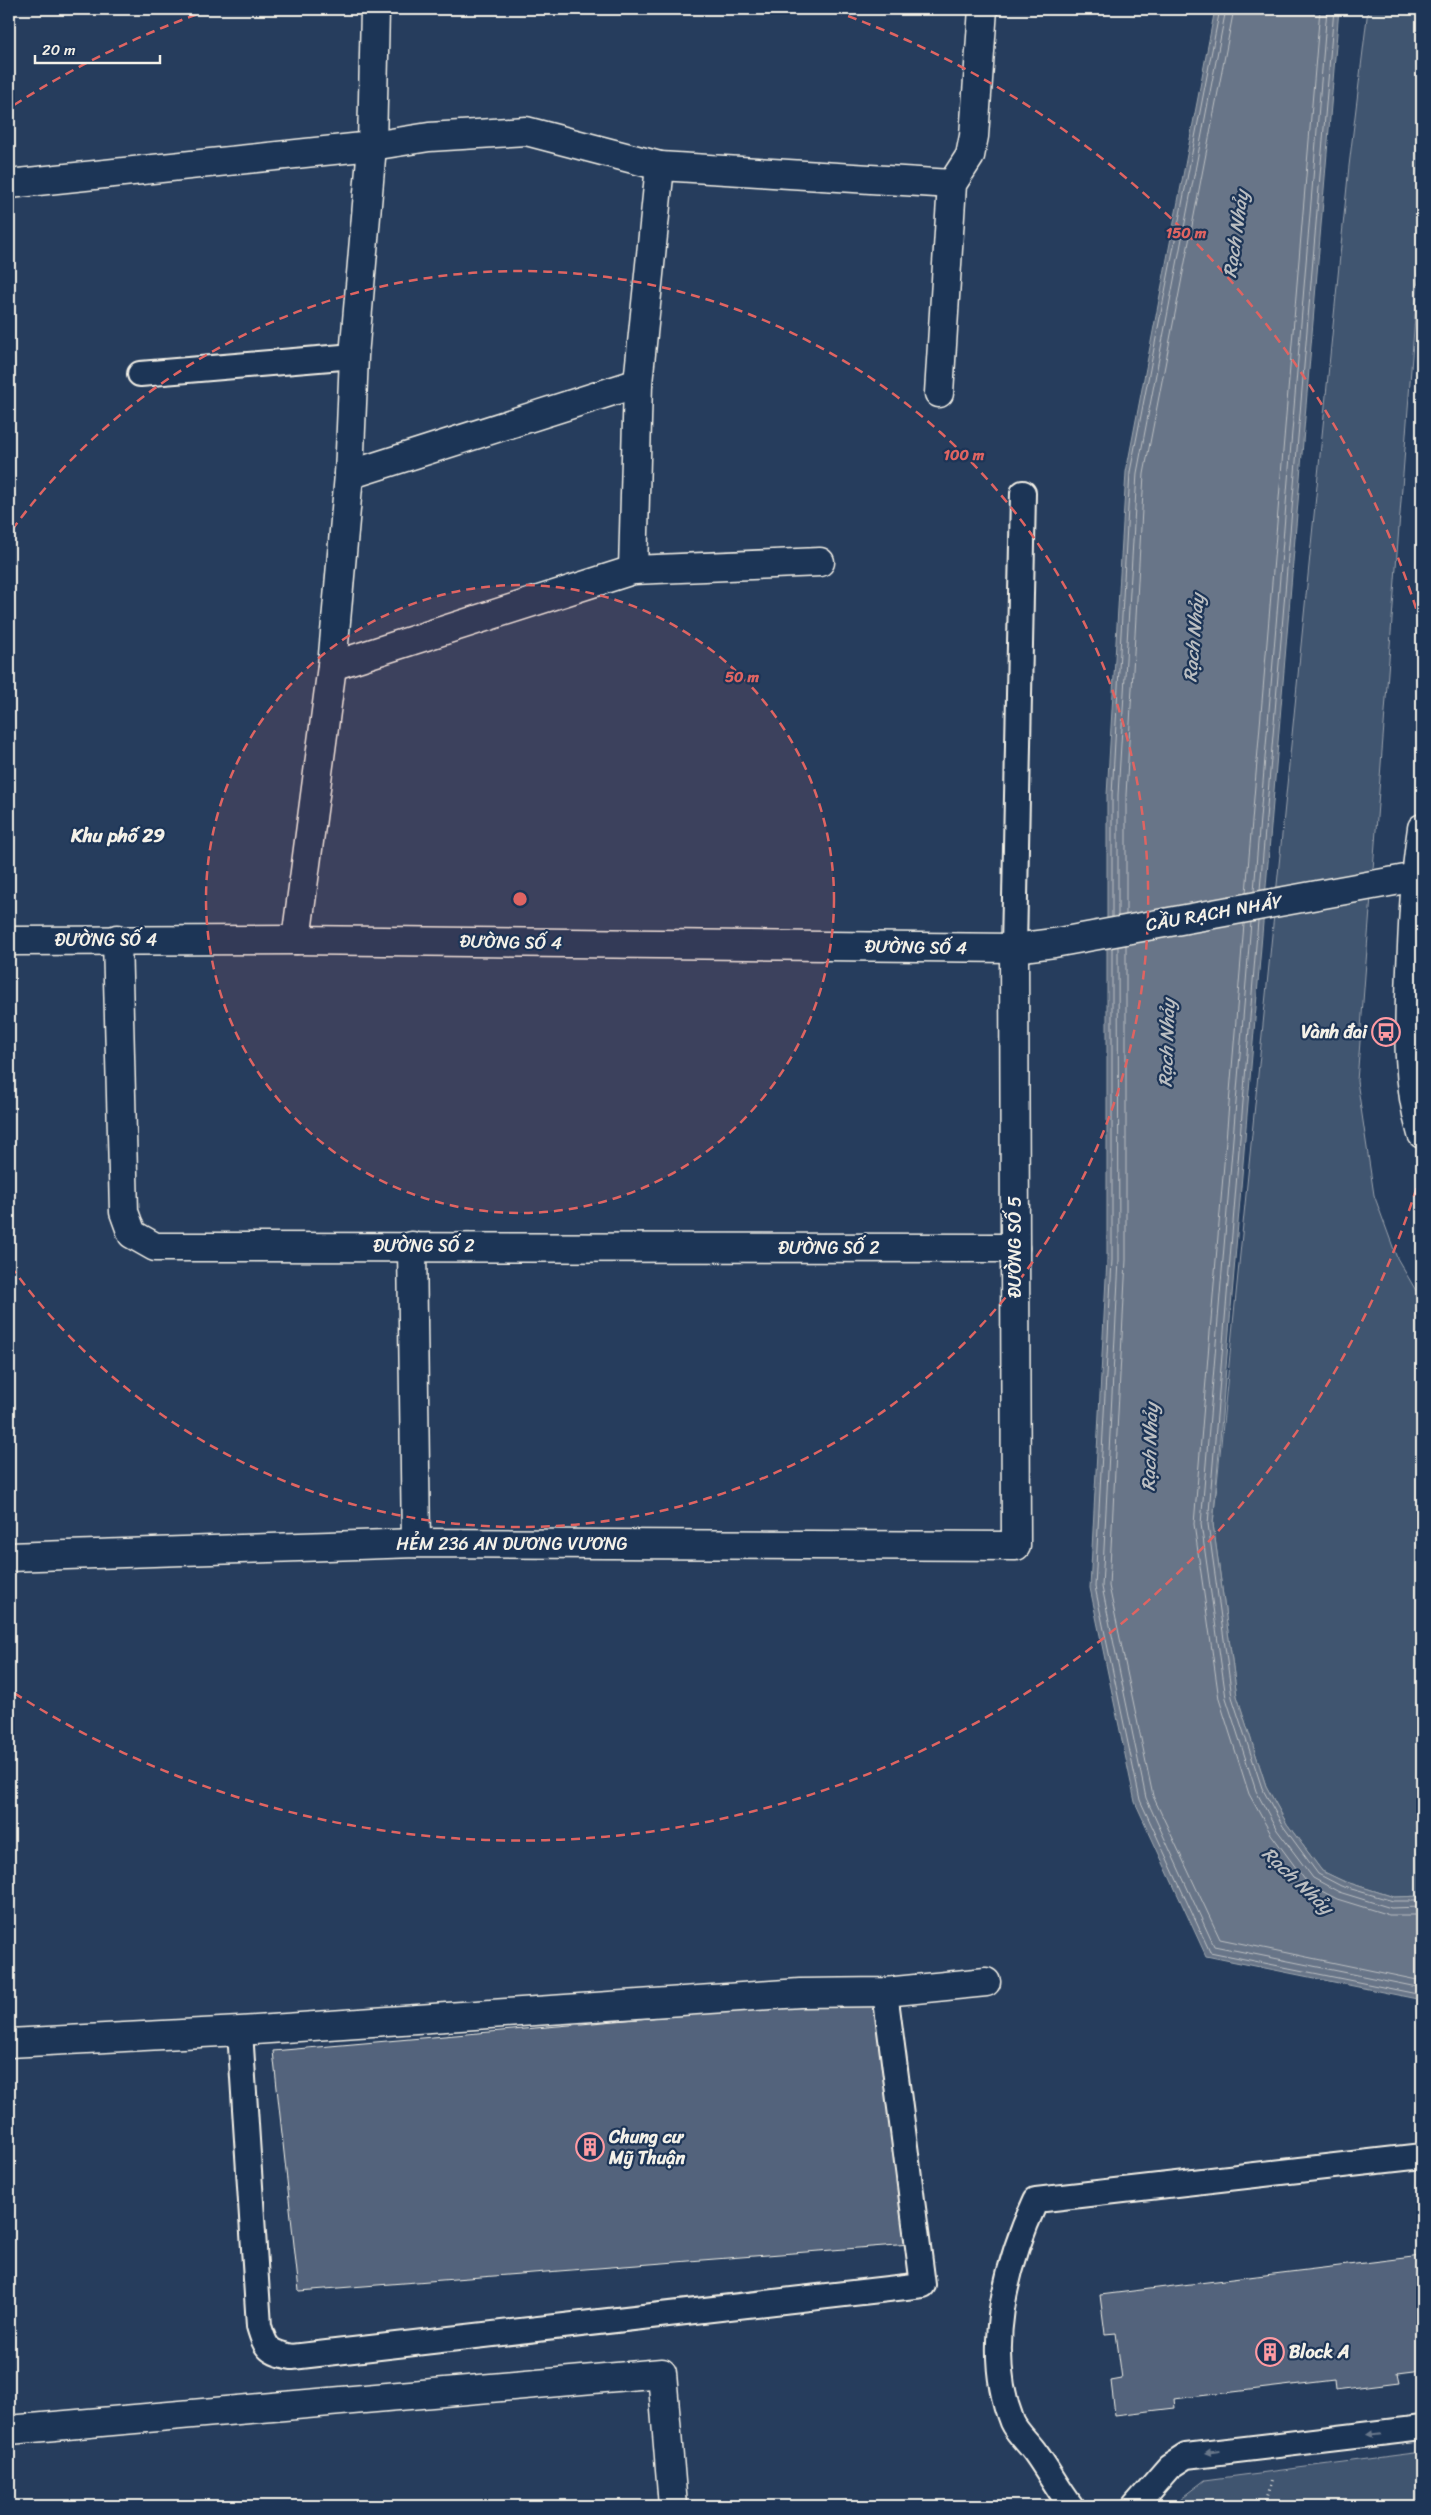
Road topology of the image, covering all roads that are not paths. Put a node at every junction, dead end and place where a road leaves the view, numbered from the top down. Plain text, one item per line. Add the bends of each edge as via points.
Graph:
1 (375, 9) edge
2 (983, 9) edge
3 (372, 146) junction
4 (660, 166) junction
5 (9, 184) edge
6 (952, 184) junction
7 (354, 356) junction
8 (140, 374) dead end
9 (638, 383) junction
10 (939, 393) dead end
11 (349, 475) junction
12 (1023, 493) dead end
13 (820, 562) dead end
14 (633, 570) junction
15 (332, 666) junction
16 (1422, 828) edge
17 (1418, 876) edge
18 (117, 939) junction
19 (296, 940) junction
20 (9, 941) edge
21 (1014, 948) junction
22 (1421, 1128) edge
23 (412, 1246) junction
24 (1015, 1248) junction
25 (416, 1543) junction
26 (1016, 1546) joint
27 (9, 1557) edge
28 (986, 1982) dead end
29 (885, 1992) junction
30 (240, 2031) junction
31 (9, 2043) edge
32 (1422, 2156) edge
33 (1422, 2428) edge
34 (9, 2430) edge
35 (673, 2506) edge
36 (1071, 2506) edge
37 (1135, 2506) edge

1 - 3 street
2 - 6 street via 974,136 970,156
3 - 4 street via 429,137 526,131
3 - 5 street
3 - 7 street
4 - 6 street
4 - 9 street
6 - 10 street
7 - 8 lane
7 - 11 street
9 - 11 street
9 - 14 street
11 - 15 street
12 - 21 lane
13 - 14 street
14 - 15 street
15 - 19 street
16 - 17 street
17 - 21 street, CẦU RẠCH NHẢY
17 - 22 street via 1409,1020 1413,1082
18 - 19 street, ĐƯỜNG SỐ 4
18 - 20 street, ĐƯỜNG SỐ 4
18 - 23 street, ĐƯỜNG SỐ 2 via 124,1212 132,1234 154,1247
19 - 21 street, ĐƯỜNG SỐ 4
21 - 24 street, ĐƯỜNG SỐ 5
23 - 24 street, ĐƯỜNG SỐ 2
23 - 25 street
24 - 26 street, ĐƯỜNG SỐ 5
25 - 26 street, HẺM 236 AN DƯƠNG VƯƠNG
25 - 27 street, HẺM 236 AN DƯƠNG VƯƠNG
28 - 29 street
29 - 30 street via 800,1993
29 - 30 lane via 923,2285 292,2357 273,2353 264,2344 259,2326
30 - 31 street
32 - 36 lane via 1036,2200 1020,2236 1003,2306 999,2345 1001,2386 1013,2424
33 -> 37 lane via 1186,2456 1168,2467
34 - 35 street via 662,2373

